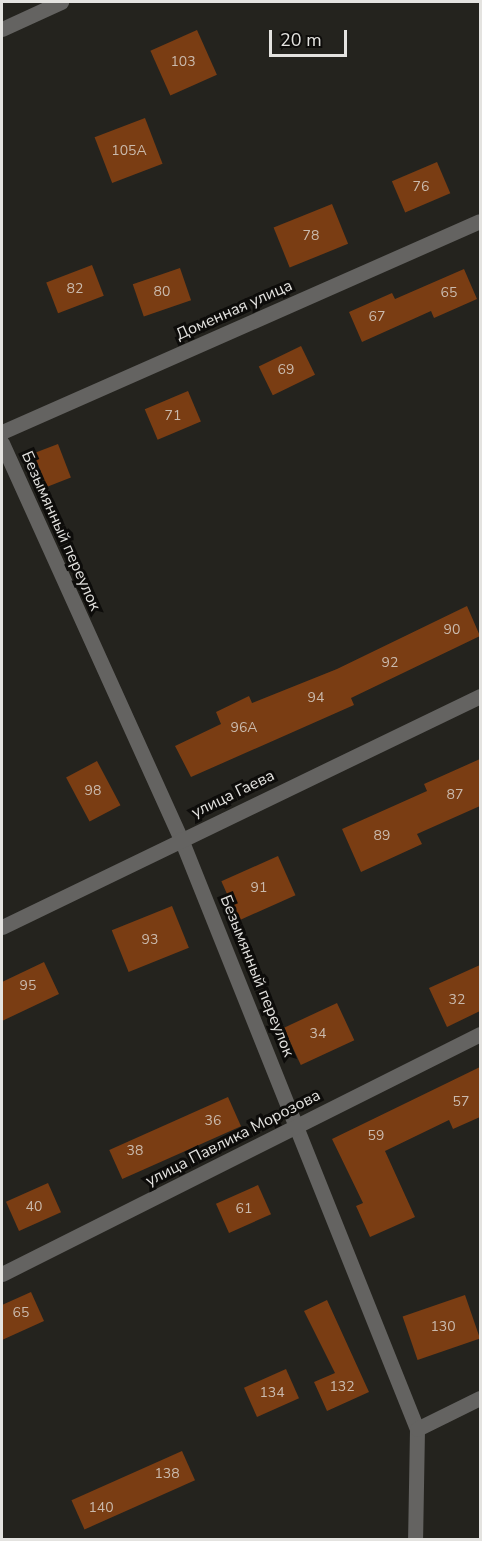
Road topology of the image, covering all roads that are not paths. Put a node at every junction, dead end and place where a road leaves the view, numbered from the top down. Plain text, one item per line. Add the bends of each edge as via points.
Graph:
1 (61, 2) edge
2 (2, 29) edge
3 (480, 221) edge
4 (2, 432) edge
5 (2, 443) edge
6 (480, 696) edge
7 (181, 839) junction
8 (2, 927) edge
9 (480, 1034) edge
10 (299, 1125) junction
11 (2, 1274) edge
12 (480, 1398) edge
13 (417, 1429) junction
14 (415, 1539) edge

1 - 2 street
3 - 4 street, Доменная улица
5 - 7 street, Безымянный переулок
6 - 7 street, улица Гаева
7 - 8 street, улица Гаева
7 - 10 street, Безымянный переулок
9 - 10 street, улица Павлика Морозова
10 - 11 street, улица Павлика Морозова
10 - 13 street, Безымянный переулок
12 - 13 street
13 - 14 street, Безымянный переулок

